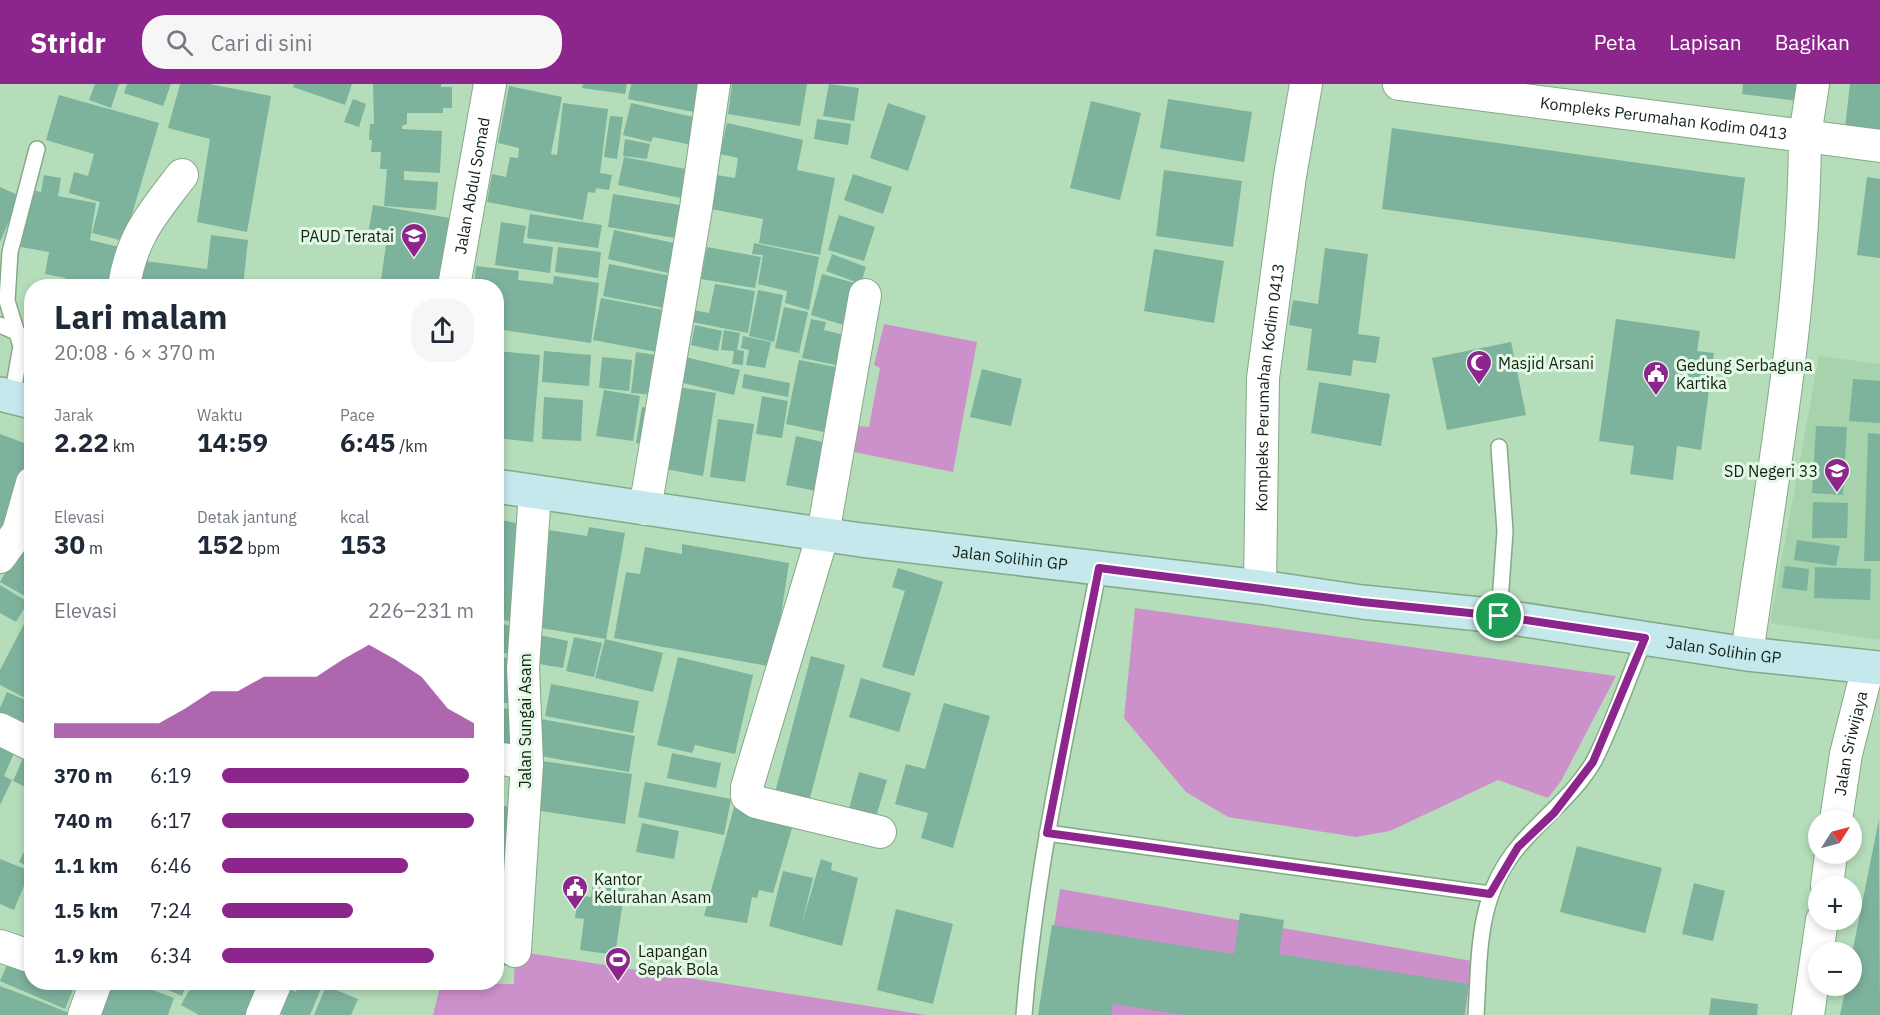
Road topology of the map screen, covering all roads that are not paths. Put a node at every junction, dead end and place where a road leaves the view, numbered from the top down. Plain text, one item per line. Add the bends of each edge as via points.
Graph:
1 (490, 84) edge
2 (714, 84) edge
3 (1306, 84) edge
4 (1399, 84) edge
5 (1813, 84) edge
6 (1612, 98) edge
7 (1805, 136) junction
8 (1880, 147) edge
9 (37, 149) dead end
10 (182, 175) dead end
11 (124, 279) edge
12 (455, 279) edge
13 (865, 295) dead end
14 (0, 325) edge
15 (18, 333) junction
16 (14, 397) edge
17 (1499, 447) dead end
18 (504, 487) edge
19 (535, 492) junction
20 (645, 509) junction
21 (824, 534) junction
22 (24, 537) edge
23 (0, 557) edge
24 (1099, 568) junction
25 (1260, 587) junction
26 (1499, 616) junction
27 (1645, 638) junction
28 (1747, 654) junction
29 (1874, 668) edge
30 (0, 729) edge
31 (24, 741) edge
32 (504, 759) edge
33 (527, 763) junction
34 (1838, 810) edge
35 (880, 832) dead end
36 (1047, 833) junction
37 (1490, 894) junction
38 (1821, 930) edge
39 (0, 946) edge
40 (515, 951) dead end
41 (24, 954) edge
42 (93, 990) edge
43 (273, 990) edge
44 (84, 1015) edge
45 (262, 1015) edge
46 (1024, 1015) edge
47 (1476, 1015) edge
48 (1808, 1015) edge

1 - 12 street, Jalan Abdul Somad
2 - 20 street
3 - 25 street, Kompleks Perumahan Kodim 0413 via 1263,378
4 - 6 street, Kompleks Perumahan Kodim 0413
5 - 7 street
6 - 7 street, Kompleks Perumahan Kodim 0413
7 - 8 street
7 - 28 street, Kompleks Perumahan Kodim 0413 via 1804,217 1794,308
9 - 15 lane via 10,252 7,301
10 - 11 street via 141,228
13 - 21 street
14 - 15 lane
15 - 16 lane via 21,357
17 - 26 lane via 1505,531
18 - 19 main road, Jalan Solihin GP
19 - 20 main road, Jalan Solihin GP
19 - 33 street, Jalan Sungai Asam via 523,668
20 - 21 main road, Jalan Solihin GP
21 - 24 main road, Jalan Solihin GP
21 - 35 street via 747,796 756,802
22 - 23 street
24 - 25 main road, Jalan Solihin GP
24 - 36 lane
25 - 26 main road, Jalan Solihin GP
26 - 27 main road, Jalan Solihin GP
27 - 28 main road, Jalan Solihin GP
27 - 37 lane via 1593,762 1554,813 1518,847
28 - 29 main road, Jalan Solihin GP
29 - 34 street, Jalan Sriwijaya via 1846,754
30 - 31 street
32 - 33 street
33 - 40 street, Jalan Sungai Asam
36 - 37 lane
36 - 46 lane
37 - 47 lane via 1483,916
38 - 48 street
39 - 41 street
42 - 44 street
43 - 45 street

